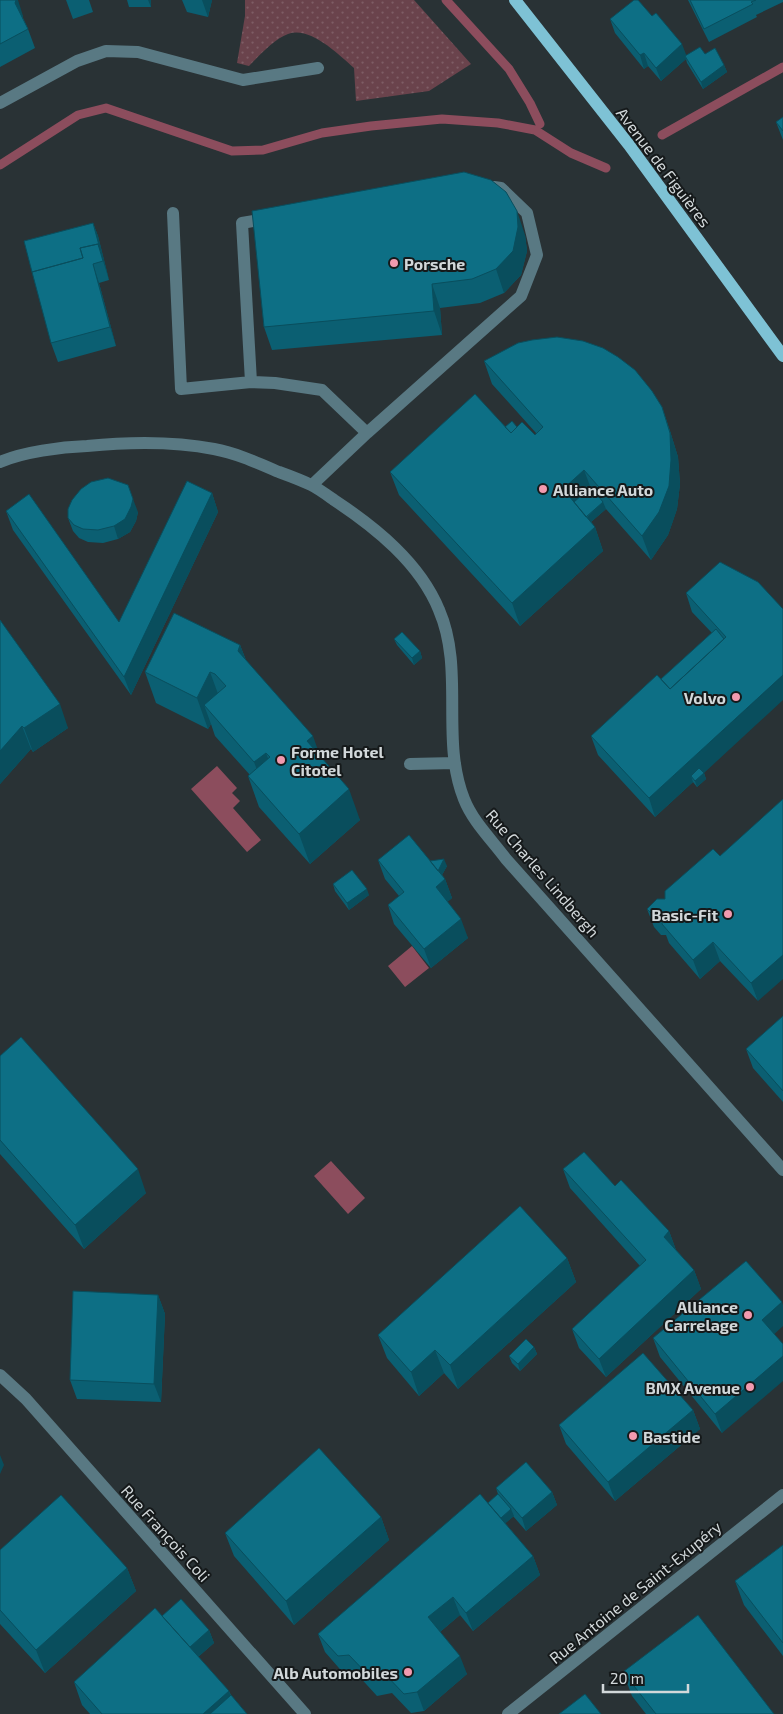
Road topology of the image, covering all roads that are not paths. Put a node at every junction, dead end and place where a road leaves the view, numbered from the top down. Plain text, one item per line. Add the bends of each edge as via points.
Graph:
1 (515, 0) edge
2 (318, 68) dead end
3 (0, 103) edge
4 (483, 186) edge
5 (172, 213) dead end
6 (280, 217) edge
7 (783, 356) edge
8 (251, 382) junction
9 (367, 433) junction
10 (0, 462) edge
11 (312, 485) junction
12 (455, 763) junction
13 (410, 764) dead end
14 (780, 1162) edge
15 (0, 1375) edge
16 (783, 1495) edge
17 (305, 1714) edge
18 (508, 1714) edge

1 - 7 main road, Avenue de Figuières via 629,145
2 - 3 street via 243,80 138,52 106,51 77,61
4 - 9 street via 501,188 527,213 538,255 521,296
5 - 8 street via 181,389
6 - 8 street via 242,223
8 - 9 street via 275,382 322,390
9 - 11 street
10 - 11 street, Rue Charles Lindbergh via 59,448 130,442 194,446 233,454
11 - 12 street, Rue Charles Lindbergh via 353,512 409,562 439,608 448,632 452,667
12 - 13 street
12 - 14 street, Rue Charles Lindbergh via 460,789 471,814 506,859
15 - 17 street, Rue François Coli via 26,1399
16 - 18 street, Rue Antoine de Saint-Exupéry

